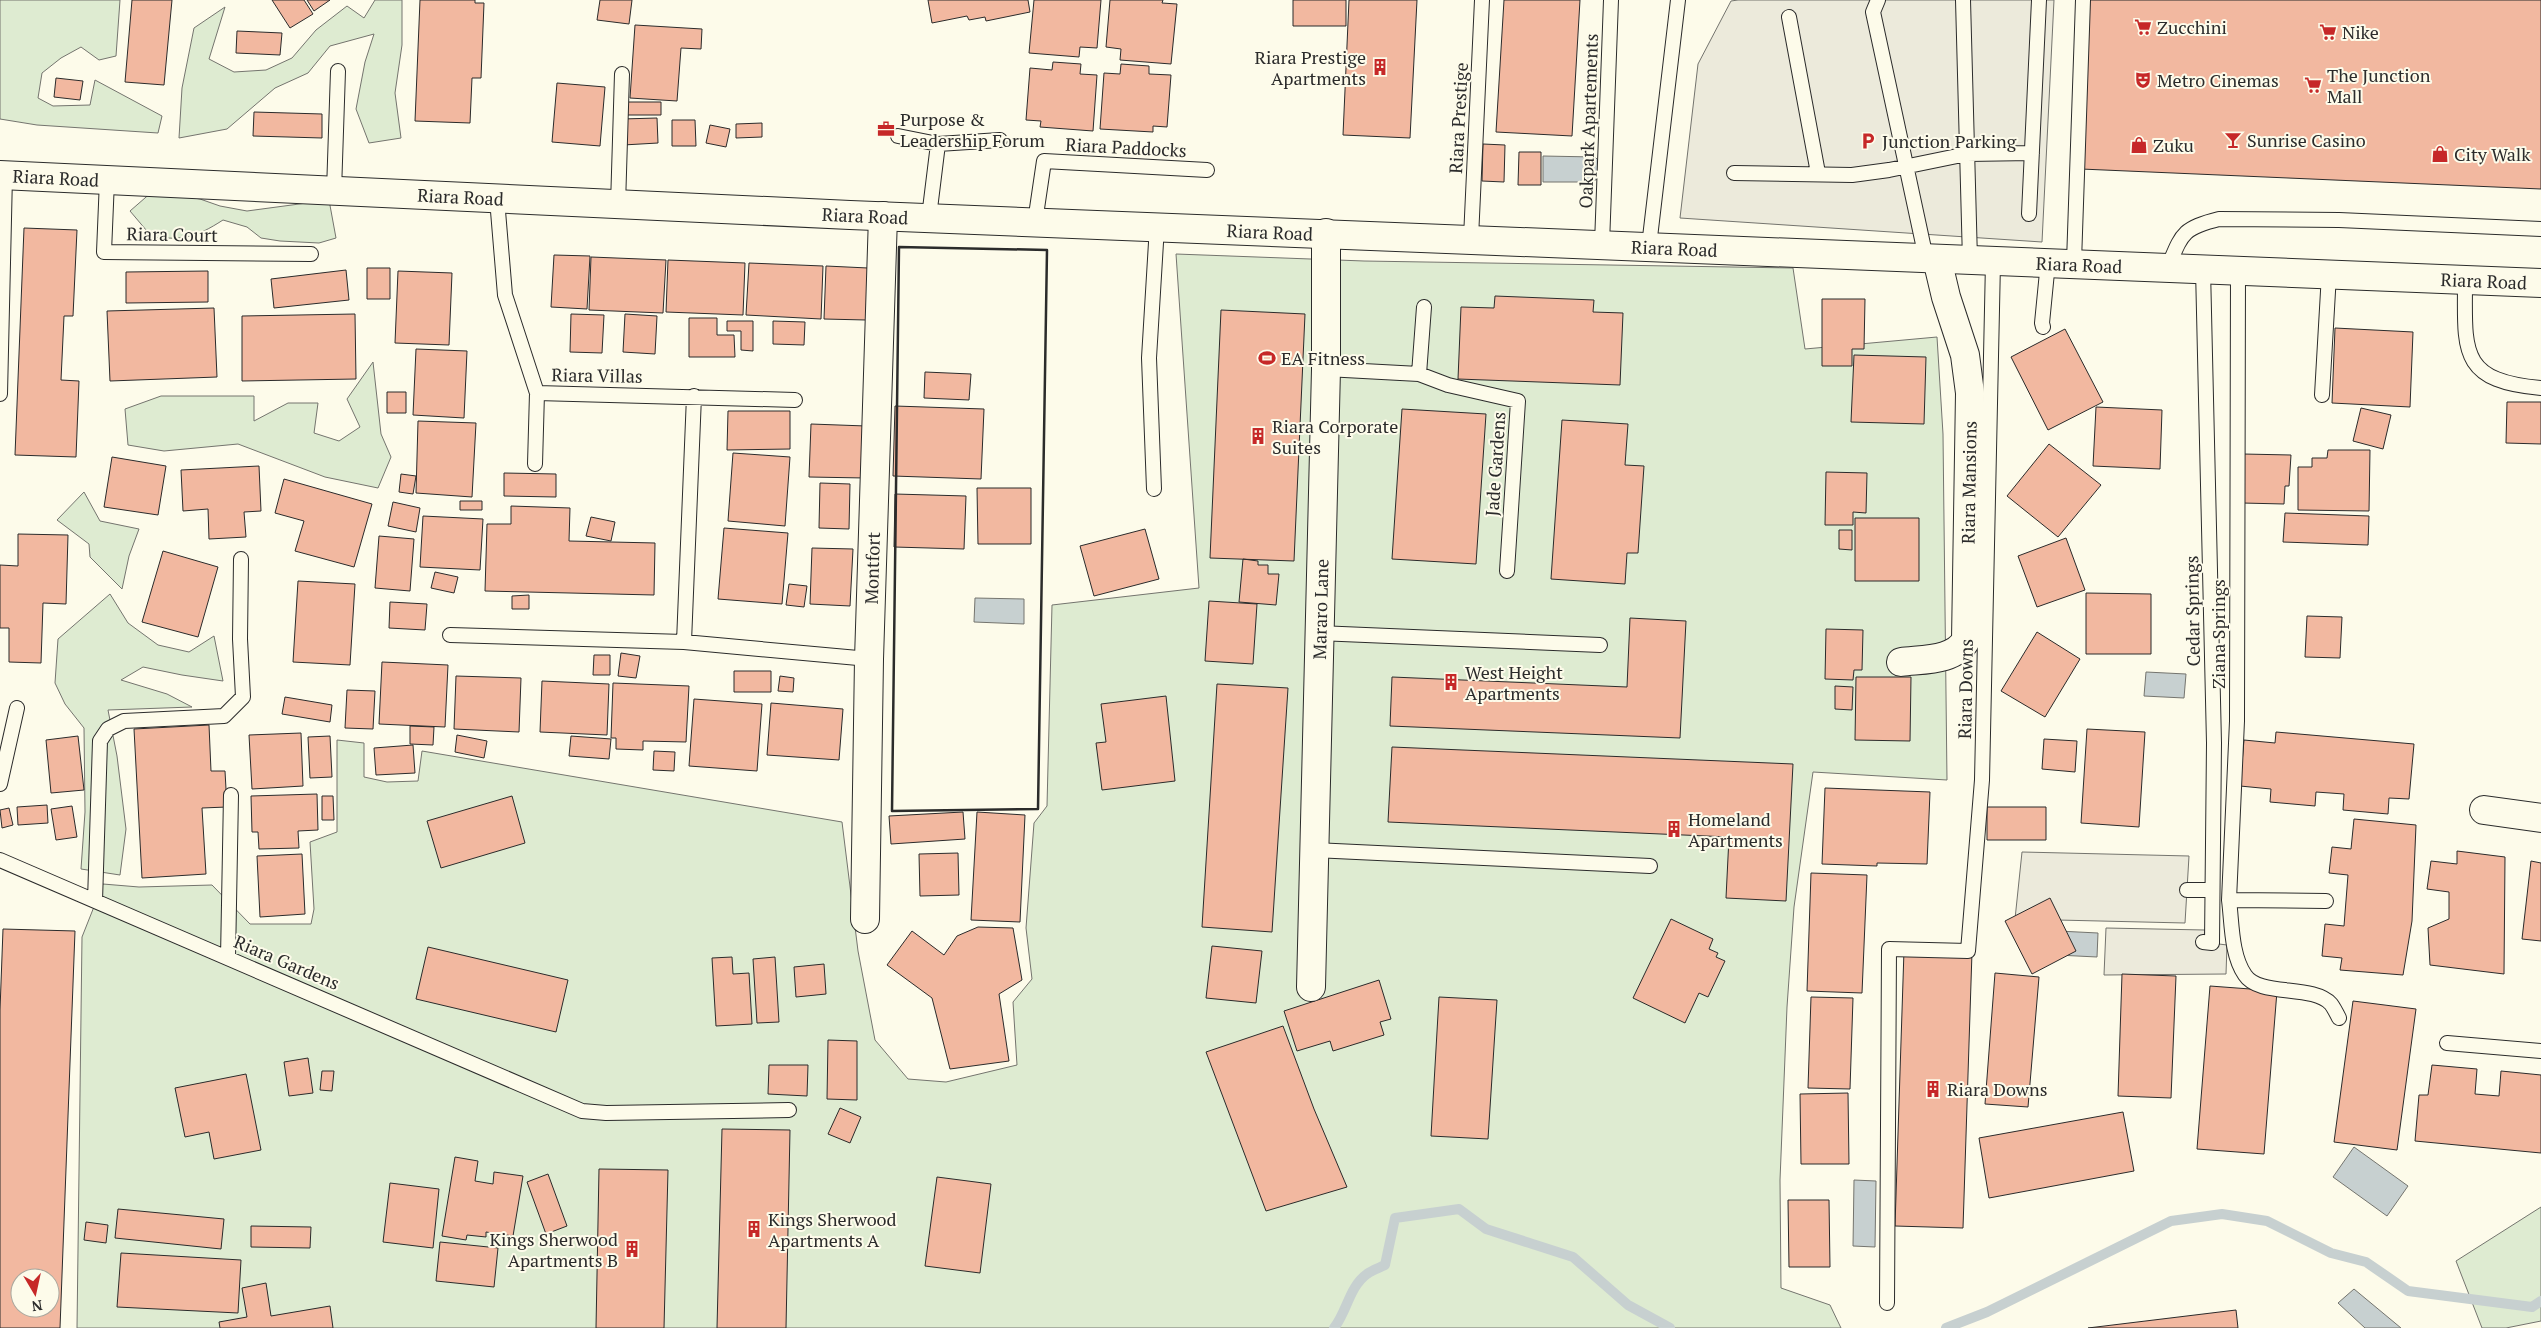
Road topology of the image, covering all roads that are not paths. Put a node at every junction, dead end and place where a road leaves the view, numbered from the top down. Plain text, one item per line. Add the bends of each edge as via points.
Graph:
1 (1482, 0) edge
2 (1611, 0) edge
3 (1678, 0) edge
4 (1878, 0) edge
5 (1963, 0) edge
6 (2039, 0) edge
7 (2083, 0) edge
8 (1789, 17) dead end
9 (338, 71) dead end
10 (622, 74) dead end
11 (898, 136) dead end
12 (1000, 140) dead end
13 (938, 144) junction
14 (2032, 153) junction
15 (1967, 154) junction
16 (1905, 167) junction
17 (1207, 170) dead end
18 (1734, 173) dead end
19 (1818, 173) junction
20 (3, 175) edge
21 (107, 180) junction
22 (334, 191) junction
23 (497, 199) junction
24 (618, 205) junction
25 (2029, 214) dead end
26 (884, 216) junction
27 (929, 217) junction
28 (1035, 222) junction
29 (1157, 226) junction
30 (2541, 229) edge
31 (1326, 233) junction
32 (1471, 238) junction
33 (1602, 244) junction
34 (1649, 246) junction
35 (311, 254) dead end
36 (1932, 258) junction
37 (1982, 261) junction
38 (2048, 262) junction
39 (2074, 262) junction
40 (2168, 267) junction
41 (2203, 269) junction
42 (2238, 271) junction
43 (2329, 274) junction
44 (2465, 280) junction
45 (2541, 283) edge
46 (1424, 307) dead end
47 (2044, 327) dead end
48 (1326, 369) junction
49 (1419, 374) junction
50 (2541, 388) edge
51 (537, 393) junction
52 (0, 394) edge
53 (2322, 395) dead end
54 (694, 396) junction
55 (795, 400) dead end
56 (535, 464) dead end
57 (1154, 489) dead end
58 (241, 559) dead end
59 (1507, 571) dead end
60 (1318, 633) junction
61 (450, 634) dead end
62 (684, 642) junction
63 (1600, 645) dead end
64 (869, 658) junction
65 (1901, 662) dead end
66 (17, 708) dead end
67 (0, 784) edge
68 (231, 795) dead end
69 (2484, 810) dead end
70 (2541, 818) edge
71 (1314, 850) junction
72 (0, 860) edge
73 (1650, 866) dead end
74 (2187, 890) dead end
75 (2212, 890) junction
76 (2229, 900) junction
77 (95, 901) junction
78 (2326, 901) dead end
79 (865, 919) dead end
80 (2203, 942) dead end
81 (228, 958) junction
82 (1311, 987) dead end
83 (2339, 1018) dead end
84 (2447, 1043) dead end
85 (2541, 1051) edge
86 (789, 1110) dead end
87 (1887, 1303) dead end

1 - 32 lane, Riara Prestige
2 - 33 lane, Oakpark Apartements
3 - 34 lane
4 - 16 lane via 1873,12
5 - 15 lane
6 - 14 lane
7 - 39 lane
8 - 19 lane
9 - 22 lane
10 - 24 lane
11 - 13 lane
12 - 13 lane
13 - 27 lane
14 - 15 lane
14 - 25 lane
15 - 16 lane
15 - 37 lane
16 - 19 lane via 1852,175
16 - 36 lane
17 - 28 lane, Riara Paddocks via 1044,161
18 - 19 lane
20 - 21 street, Riara Road
20 - 52 lane
21 - 22 street, Riara Road
21 - 35 lane, Riara Court via 104,252
22 - 23 street, Riara Road
23 - 24 street, Riara Road
23 - 51 lane, Riara Villas via 505,295
24 - 26 street, Riara Road
26 - 27 street, Riara Road
26 - 64 street, Montfort
27 - 28 street, Riara Road
28 - 29 street, Riara Road
29 - 31 street, Riara Road
29 - 57 lane via 1149,358
30 - 40 lane via 2339,220 2219,219 2202,223 2182,235
31 - 32 street, Riara Road
31 - 48 street, Mararo Lane
32 - 33 street, Riara Road
33 - 34 street, Riara Road
34 - 36 street, Riara Road
36 - 37 street, Riara Road
36 - 65 street, Riara Mansions via 1965,355 1970,393 1966,640 1961,649 1951,654
37 - 38 street, Riara Road
37 - 87 lane, Riara Downs via 1992,323 1982,780 1968,951 1889,949
38 - 39 street, Riara Road
38 - 47 lane
39 - 40 street, Riara Road
40 - 41 street, Riara Road
41 - 42 street, Riara Road
41 - 75 lane, Cedar Springs via 2213,733
42 - 43 street, Riara Road
42 - 76 lane, Ziana Springs via 2237,721
43 - 44 street, Riara Road
43 - 53 lane
44 - 45 street, Riara Road
44 - 50 lane via 2465,338 2470,358 2490,378
46 - 49 lane
48 - 49 lane, Jade Gardens
48 - 60 street, Mararo Lane
49 - 59 lane, Jade Gardens via 1518,401
51 - 54 lane, Riara Villas
51 - 56 lane
54 - 55 lane, Riara Villas
54 - 62 lane
58 - 77 lane via 243,697 224,716 124,721 108,729 100,742
60 - 63 lane
60 - 71 street, Mararo Lane
61 - 62 lane
62 - 64 lane
64 - 79 street, Montfort
66 - 67 lane
68 - 81 lane
69 - 70 street
71 - 73 lane
71 - 82 street, Mararo Lane
72 - 77 lane, Riara Gardens
74 - 75 lane
75 - 80 lane, Cedar Springs via 2212,943
76 - 78 lane
76 - 83 lane, Ziana Springs via 2237,956 2246,978 2256,984 2320,998 2331,1004
77 - 81 lane, Riara Gardens
81 - 86 lane, Riara Gardens via 582,1111
84 - 85 lane

